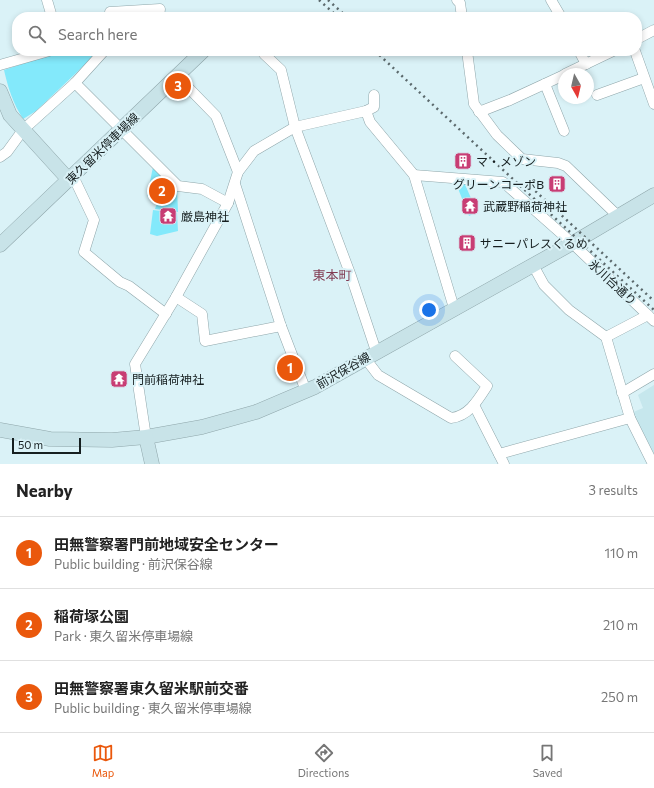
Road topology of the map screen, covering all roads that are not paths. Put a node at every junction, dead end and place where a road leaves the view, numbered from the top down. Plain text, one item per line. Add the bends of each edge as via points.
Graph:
1 (48, 0) edge
2 (460, 1) edge
3 (556, 1) edge
4 (51, 12) edge
5 (110, 12) edge
6 (160, 12) edge
7 (461, 12) edge
8 (559, 12) edge
9 (654, 30) edge
10 (642, 36) edge
11 (32, 56) edge
12 (99, 56) edge
13 (194, 56) edge
14 (266, 56) edge
15 (468, 56) edge
16 (582, 56) edge
17 (603, 56) edge
18 (637, 56) edge
19 (586, 64) junction
20 (0, 65) edge
21 (578, 68) edge
22 (177, 76) junction
23 (558, 78) edge
24 (644, 78) junction
25 (75, 83) junction
26 (545, 84) junction
27 (0, 91) edge
28 (597, 94) dead end
29 (374, 95) dead end
30 (654, 104) edge
31 (366, 111) junction
32 (479, 112) junction
33 (295, 127) junction
34 (23, 130) junction
35 (120, 130) junction
36 (564, 131) dead end
37 (0, 157) edge
38 (238, 172) junction
39 (414, 175) junction
40 (71, 178) junction
41 (235, 184) junction
42 (654, 195) edge
43 (228, 203) junction
44 (618, 216) junction
45 (572, 243) junction
46 (0, 245) edge
47 (533, 265) junction
48 (176, 297) junction
49 (454, 308) junction
50 (166, 314) junction
51 (651, 318) edge
52 (281, 326) junction
53 (606, 337) junction
54 (370, 355) junction
55 (455, 356) dead end
56 (654, 374) edge
57 (306, 391) junction
58 (622, 393) junction
59 (474, 405) junction
60 (630, 418) junction
61 (0, 430) edge
62 (146, 437) junction
63 (499, 454) junction
64 (152, 464) edge
65 (504, 464) edge
66 (653, 464) edge

1 - 4 street
2 - 7 street
3 - 8 street
5 - 6 street via 160,9
9 - 10 street
11 - 20 street
12 - 25 street
13 - 22 main road, 東久留米停車場線
14 - 33 street via 281,70
15 - 32 street via 474,104
16 - 19 street
17 - 19 street
18 - 24 street
19 - 21 street
22 - 35 main road, 東久留米停車場線
22 - 38 street via 216,116
23 - 26 street
24 - 28 street
24 - 30 street
25 - 34 street
25 - 35 street
26 - 32 street
26 - 36 street
27 - 34 main road via 10,115
29 - 31 street via 374,107
31 - 33 street
31 - 39 street via 370,122
32 - 44 street via 497,136 522,159 566,166
33 - 38 street via 254,151
33 - 54 street via 351,276
34 - 37 street via 7,152
34 - 40 main road
35 - 40 main road, 東久留米停車場線
35 - 43 street via 178,186 202,189
38 - 41 street
39 - 45 street, 氷川台通り via 503,182
39 - 49 street
40 - 46 main road, 東久留米停車場線
40 - 50 street via 94,220 84,252 120,282
41 - 43 street
41 - 52 street
42 - 44 main road, 前沢保谷線
43 - 48 street
44 - 45 main road, 前沢保谷線
45 - 47 main road, 前沢保谷線
45 - 51 street, 氷川台通り
47 - 49 main road, 前沢保谷線
47 - 53 street via 544,285 569,310
48 - 50 street
48 - 52 street via 202,314 205,342
49 - 54 main road, 前沢保谷線
50 - 62 street via 135,364
51 - 53 street
52 - 57 street
53 - 58 street
54 - 57 main road, 前沢保谷線
54 - 59 street via 378,375 451,418 459,417
55 - 59 street via 487,386
56 - 58 street
57 - 62 main road, 前沢保谷線 via 228,421
58 - 60 street
59 - 63 street
60 - 63 street
60 - 66 street
61 - 62 main road, 前沢保谷線 via 50,439 112,440
62 - 64 main road
63 - 65 street

